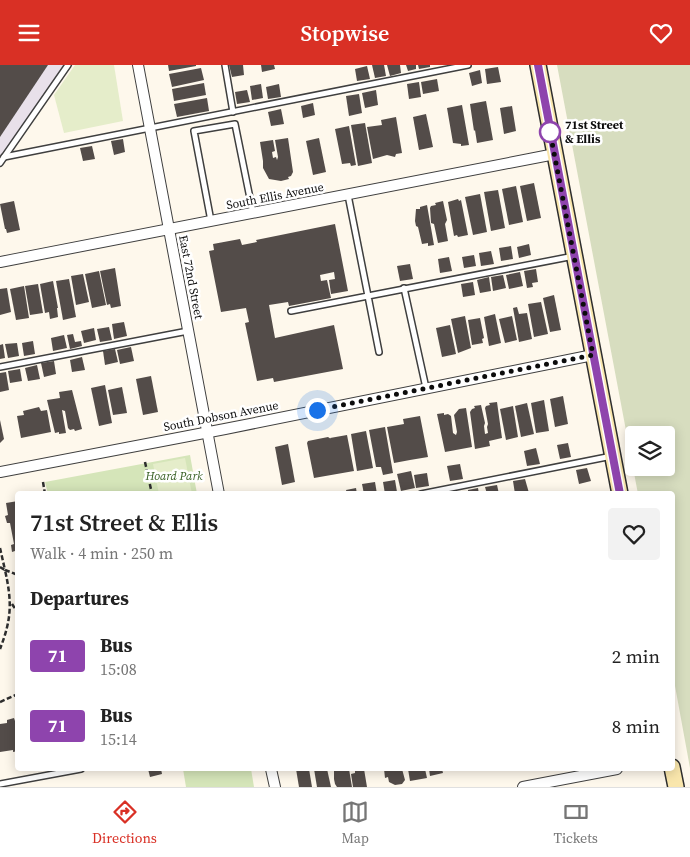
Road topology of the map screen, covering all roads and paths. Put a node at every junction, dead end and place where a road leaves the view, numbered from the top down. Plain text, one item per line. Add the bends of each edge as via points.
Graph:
1 (68, 65) edge
2 (138, 65) edge
3 (225, 65) edge
4 (468, 65) edge
5 (538, 65) edge
6 (232, 112) junction
7 (150, 128) junction
8 (555, 154) junction
9 (4, 157) junction
10 (0, 163) edge
11 (348, 194) junction
12 (253, 213) junction
13 (211, 221) junction
14 (169, 229) junction
15 (574, 256) junction
16 (0, 261) edge
17 (404, 288) junction
18 (368, 296) junction
19 (291, 311) dead end
20 (188, 331) junction
21 (379, 352) dead end
22 (593, 355) junction
23 (0, 367) edge
24 (426, 388) junction
25 (207, 432) junction
26 (613, 456) junction
27 (145, 462) dead end
28 (0, 472) edge
29 (43, 482) dead end
30 (44, 491) edge
31 (151, 491) edge
32 (218, 491) edge
33 (436, 491) edge
34 (619, 491) edge
35 (0, 548) edge
36 (0, 567) edge
37 (5, 570) junction
38 (15, 574) edge
39 (11, 603) junction
40 (15, 609) edge
41 (0, 649) edge
42 (15, 696) edge
43 (0, 702) edge
44 (70, 771) edge
45 (271, 771) edge
46 (606, 771) edge
47 (673, 771) edge
48 (0, 784) edge
49 (275, 787) edge
50 (523, 787) edge
51 (676, 787) edge

1 - 9 lane
2 - 7 street, East 72nd Street
3 - 6 lane
4 - 6 lane
5 - 8 main road
6 - 7 lane
7 - 9 lane
7 - 14 street, East 72nd Street
8 - 11 street, South Ellis Avenue
8 - 15 main road
9 - 10 lane
11 - 12 street, South Ellis Avenue
11 - 18 lane
12 - 13 street, South Ellis Avenue
12 - 13 lane via 235,124 194,131
13 - 14 street, South Ellis Avenue
14 - 16 street, South Ellis Avenue
14 - 20 street, East 72nd Street
15 - 17 lane
15 - 22 main road
17 - 18 lane
17 - 24 lane
18 - 19 lane
18 - 21 lane
20 - 23 lane
20 - 25 street, East 72nd Street
22 - 24 street, South Dobson Avenue
22 - 26 main road
24 - 25 street, South Dobson Avenue
25 - 28 street, South Dobson Avenue
25 - 32 street, East 72nd Street
26 - 33 lane
26 - 34 main road
27 - 31 path
29 - 30 path
35 - 37 path
36 - 37 path
37 - 38 path
37 - 39 path
39 - 40 path
39 - 41 path
42 - 43 path
44 - 48 lane
45 - 49 street
46 - 50 street
47 - 51 main road

